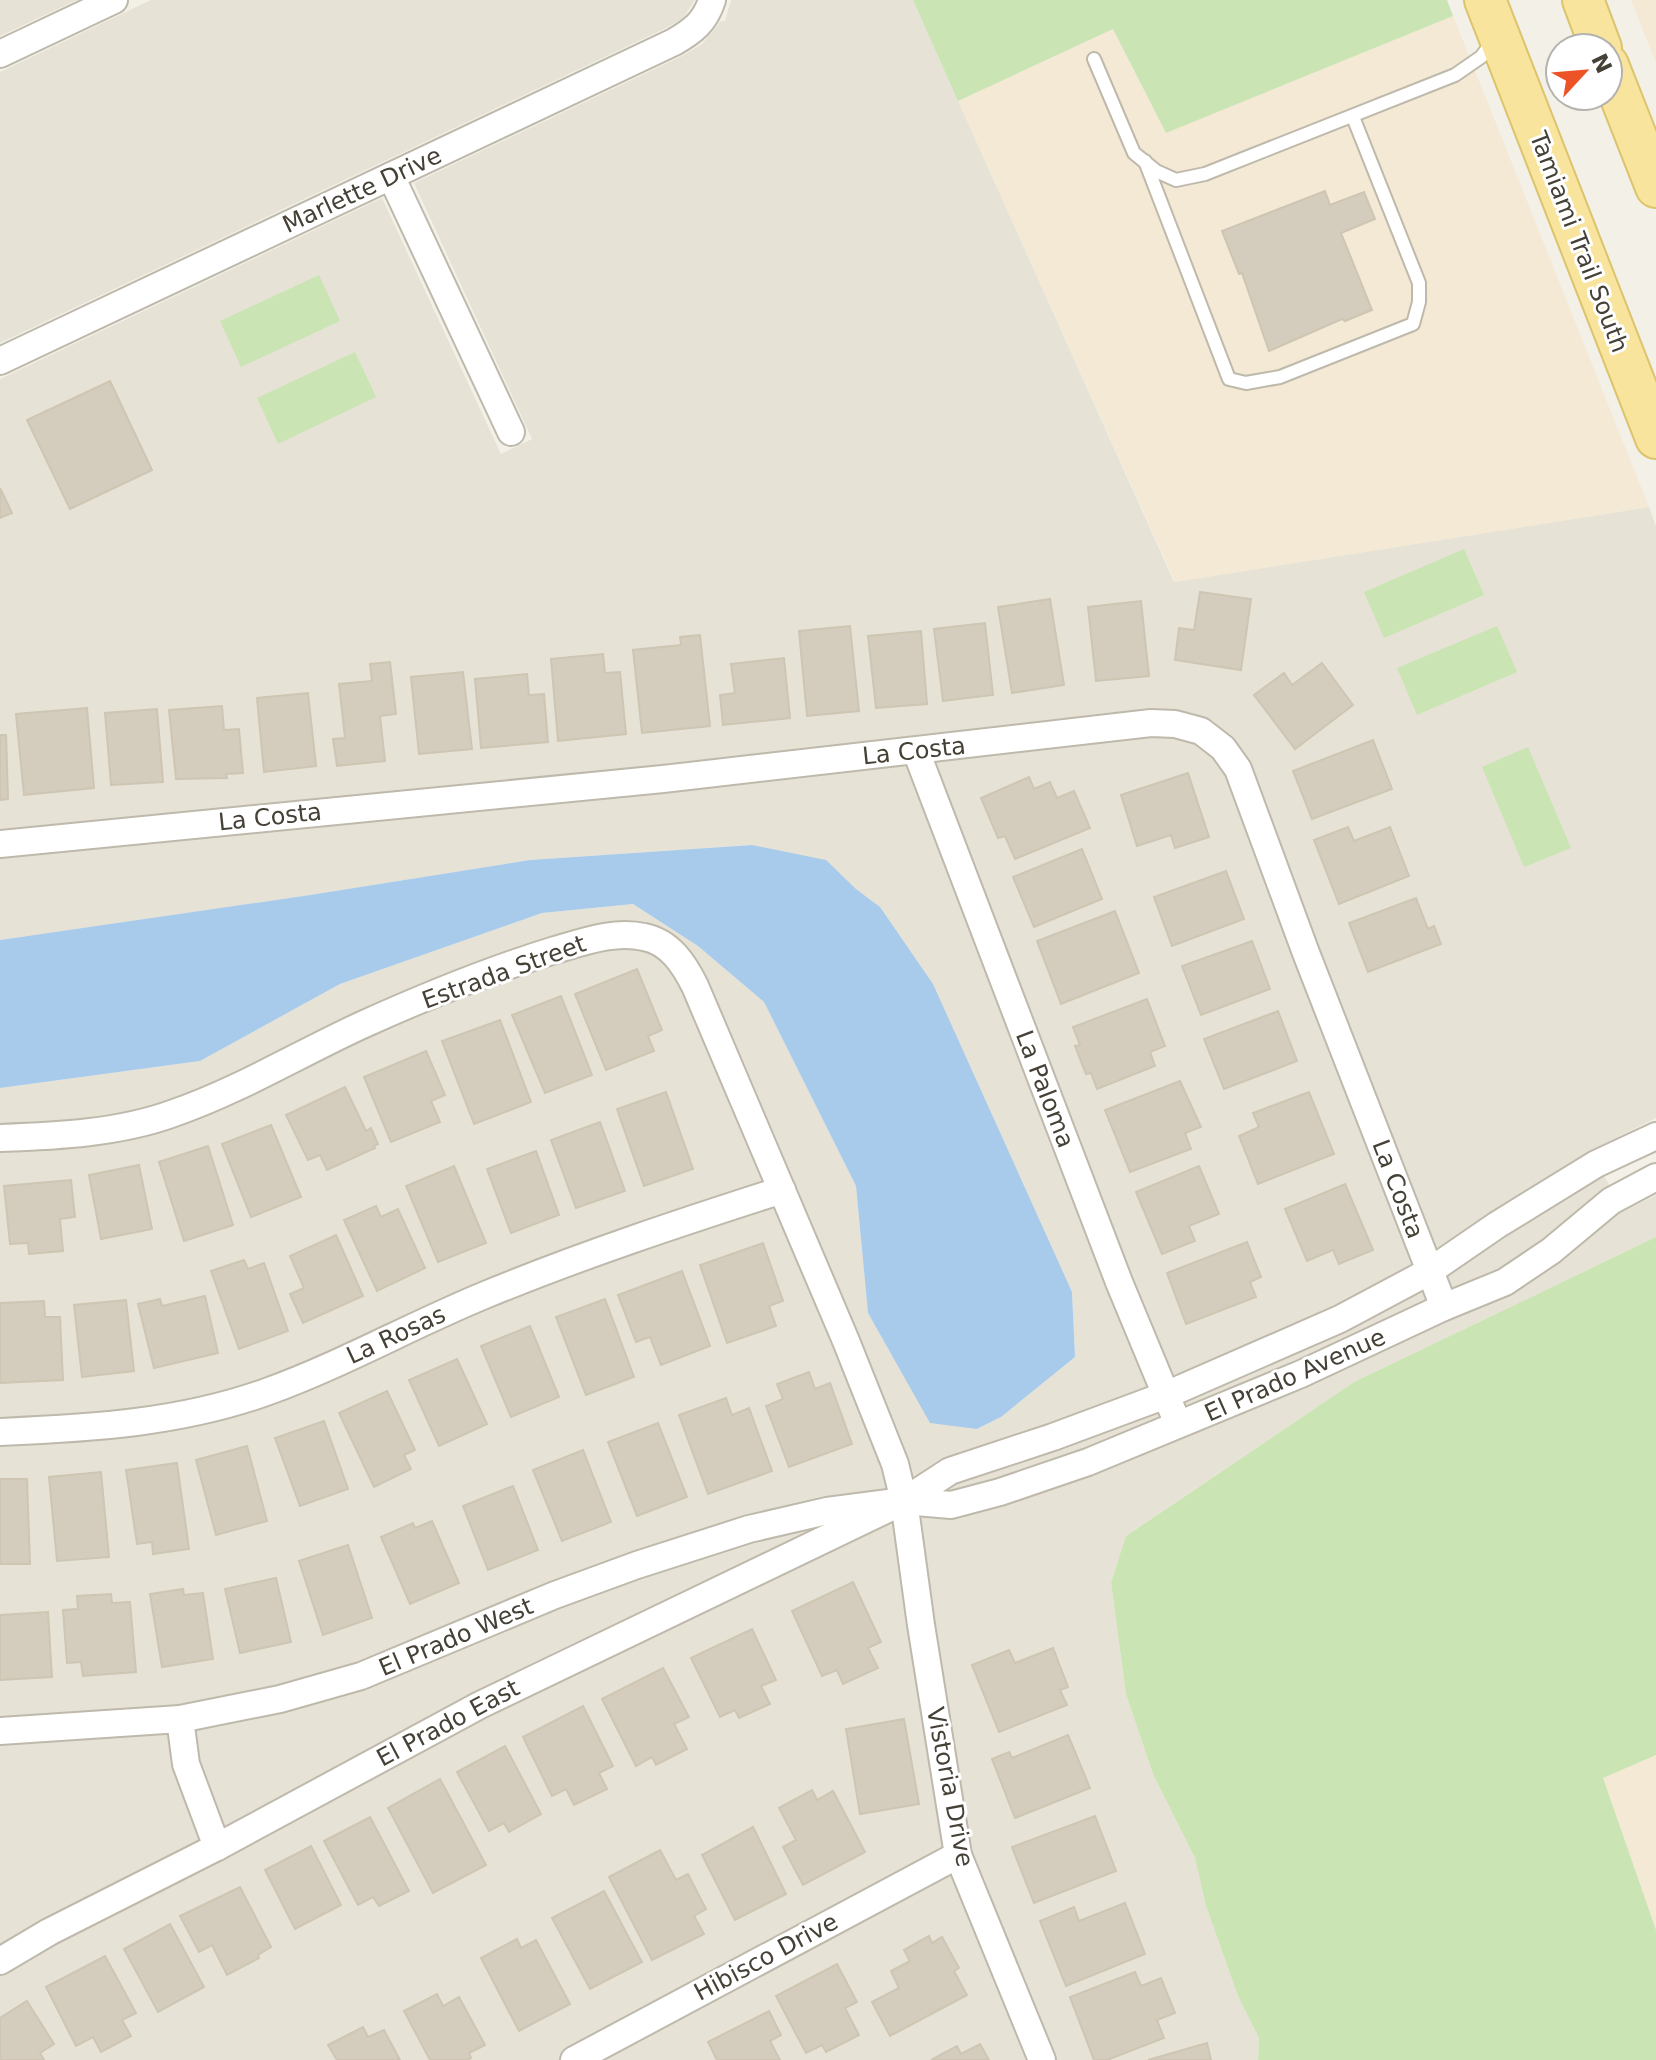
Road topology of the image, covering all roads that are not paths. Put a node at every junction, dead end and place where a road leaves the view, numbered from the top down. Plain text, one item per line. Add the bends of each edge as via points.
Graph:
1 (114, 0) edge
2 (1583, 0) edge
3 (711, 2) edge
4 (1491, 17) edge
5 (1595, 32) edge
6 (0, 54) edge
7 (1094, 59) dead end
8 (1624, 106) edge
9 (1353, 117) junction
10 (1145, 161) junction
11 (391, 176) junction
12 (1656, 187) edge
13 (0, 361) edge
14 (511, 432) dead end
15 (1656, 438) edge
16 (916, 751) junction
17 (0, 844) edge
18 (1656, 1136) edge
19 (0, 1138) edge
20 (1613, 1156) junction
21 (1656, 1177) edge
22 (1631, 1189) junction
23 (782, 1190) junction
24 (1430, 1271) junction
25 (1444, 1307) junction
26 (1166, 1395) junction
27 (1179, 1426) junction
28 (0, 1432) edge
29 (904, 1501) junction
30 (180, 1719) junction
31 (0, 1731) edge
32 (217, 1847) junction
33 (958, 1855) junction
34 (0, 1961) edge
35 (574, 2060) edge
36 (1042, 2060) edge

1 - 6 street
2 - 5 main road
3 - 11 street, Marlette Drive via 694,30 674,42
4 - 9 lane via 1481,57 1455,75
4 - 15 main road, Tamiami Trail South
7 - 10 lane via 1134,153
8 - 12 main road
9 - 10 lane via 1205,174 1176,180
9 - 10 lane via 1419,283 1413,324 1280,377 1246,383 1229,379
11 - 13 street, Marlette Drive
11 - 14 street
16 - 17 street, La Costa
16 - 24 street, La Costa via 1164,723 1201,731 1223,748 1244,782
16 - 26 street, La Paloma
18 - 20 street, El Prado East
19 - 23 street, Estrada Street via 77,1133 170,1115 363,1025 488,974 586,941 636,935 660,942 684,966
20 - 22 street
20 - 24 street, El Prado East
21 - 22 street, El Prado Avenue
22 - 25 street, El Prado Avenue via 1528,1268
23 - 28 street, La Rosas via 575,1259 309,1375 226,1404 129,1423
23 - 29 street, Estrada Street via 889,1447
24 - 25 street, La Costa
24 - 26 street, El Prado East via 1304,1336
25 - 27 street, El Prado Avenue
26 - 27 street, La Paloma
26 - 29 street, El Prado East via 950,1471
27 - 29 street, El Prado Avenue via 1000,1492 951,1505
29 - 30 street, El Prado West via 749,1529 555,1595 361,1676
29 - 32 street, El Prado East via 480,1705
29 - 33 street, Vistoria Drive
30 - 31 street, El Prado West
30 - 32 street via 186,1764
32 - 34 street, El Prado East
33 - 35 street, Hibisco Drive
33 - 36 street, Vistoria Drive

